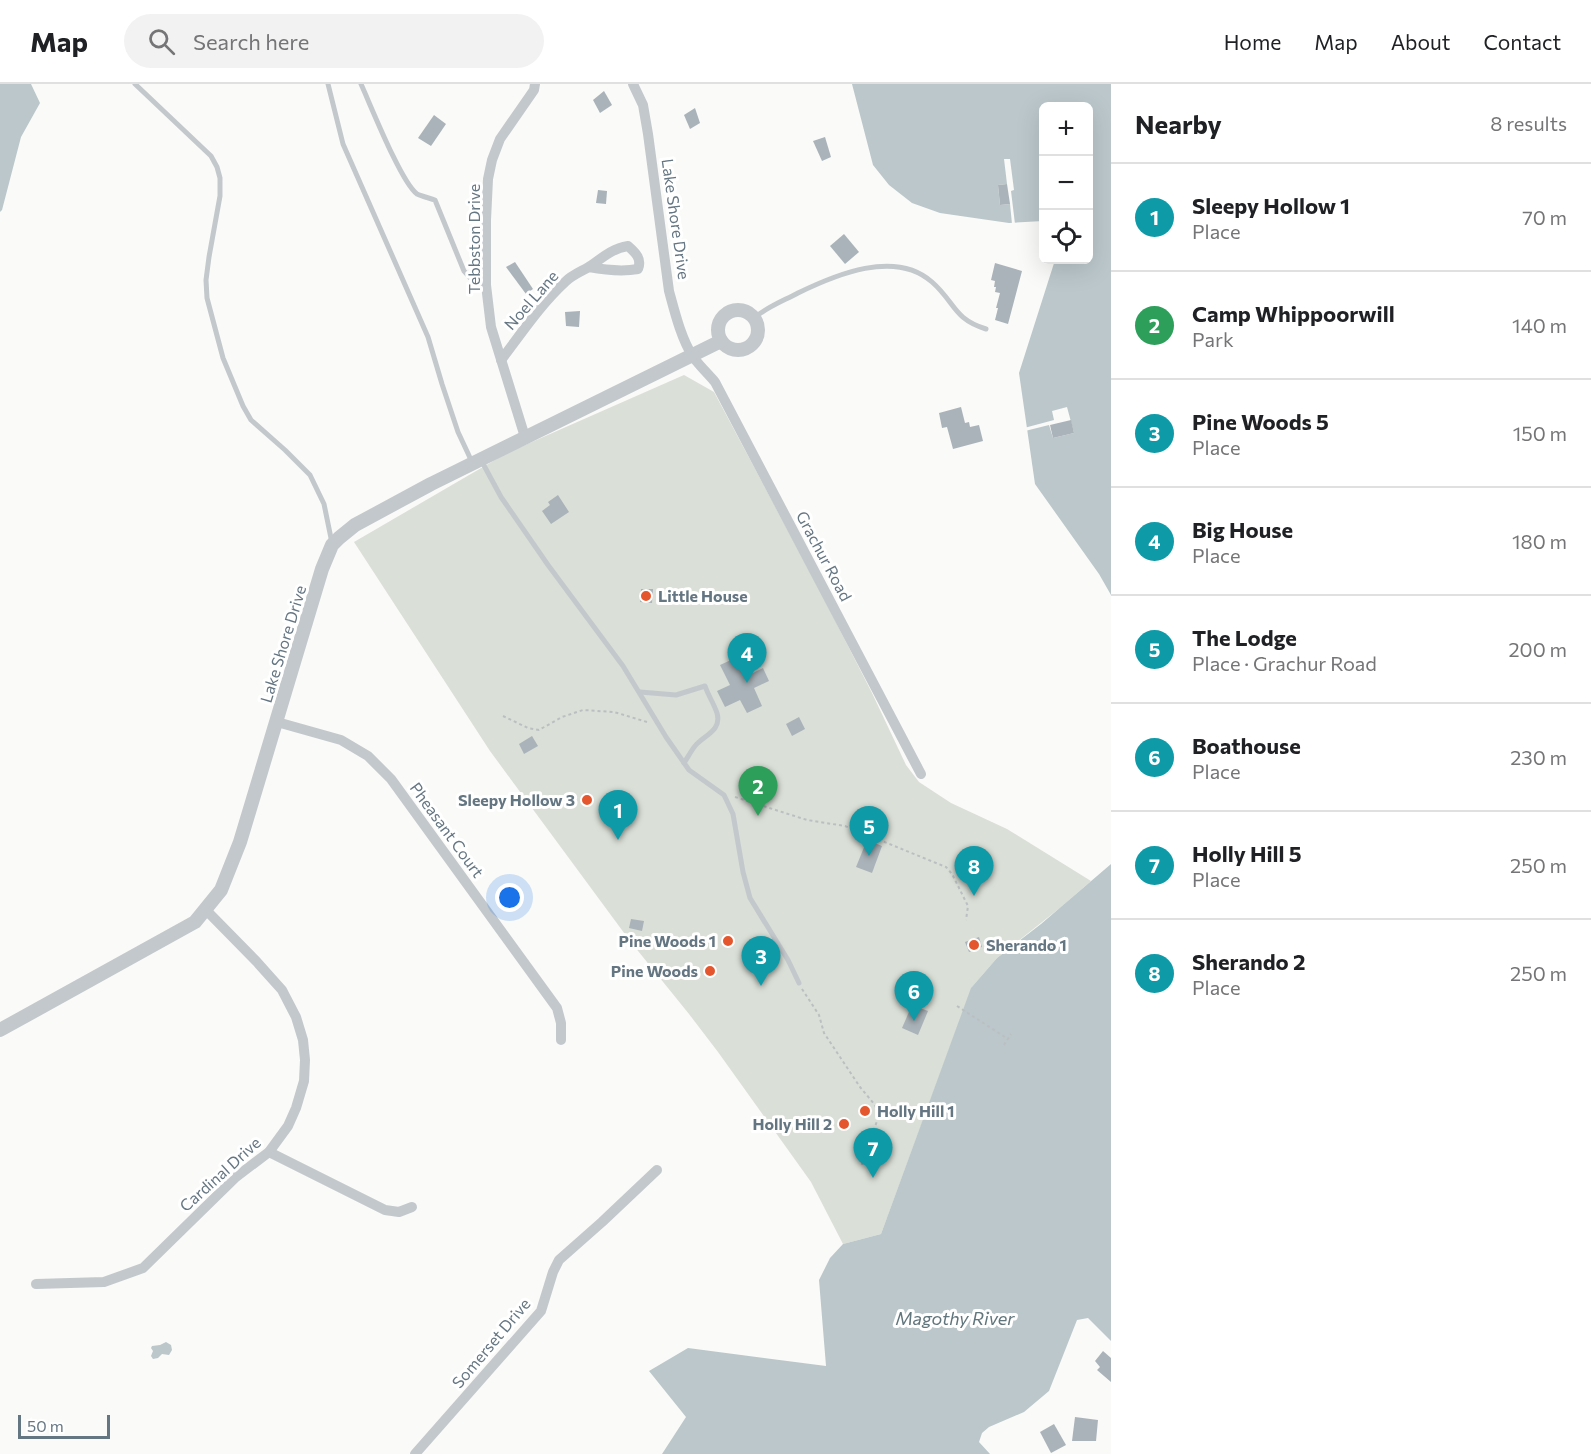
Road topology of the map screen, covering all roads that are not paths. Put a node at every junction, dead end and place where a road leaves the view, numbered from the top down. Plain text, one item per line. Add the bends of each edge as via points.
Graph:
1 (135, 84) edge
2 (328, 84) edge
3 (361, 84) edge
4 (535, 84) edge
5 (633, 84) edge
6 (589, 267) dead end
7 (486, 285) junction
8 (754, 318) junction
9 (986, 329) dead end
10 (721, 341) junction
11 (693, 356) junction
12 (501, 360) junction
13 (525, 437) junction
14 (477, 462) junction
15 (332, 545) junction
16 (639, 692) junction
17 (277, 722) junction
18 (684, 762) junction
19 (921, 774) dead end
20 (206, 910) junction
21 (798, 983) road end
22 (0, 1030) edge
23 (561, 1040) dead end
24 (270, 1152) junction
25 (657, 1170) dead end
26 (412, 1207) dead end
27 (36, 1284) dead end
28 (415, 1454) edge

1 - 15 lane via 211,156 217,167 220,196 209,257 207,298 223,358 251,420 310,475 324,504
2 - 14 lane via 343,144 428,337 455,422
3 - 7 lane via 405,179 418,195 435,200 464,272 475,283
4 - 7 street, Tebbston Drive via 500,139 492,160 488,179
5 - 11 street, Lake Shore Drive via 643,105 669,291
6 - 12 street, Noel Lane via 565,281
7 - 12 street, Tebbston Drive via 491,327
8 - 9 lane via 824,280 881,266 913,271 924,277 961,317
8 - 10 street via 743,310 723,315 717,328
8 - 10 street via 757,337 749,346 731,349
10 - 11 street, Lake Shore Drive
11 - 13 street, Lake Shore Drive
11 - 19 street, Grachur Road via 715,382
12 - 13 street, Tebbston Drive
13 - 14 street, Lake Shore Drive
14 - 15 street, Lake Shore Drive via 355,525
14 - 16 lane
15 - 17 street, Lake Shore Drive
16 - 18 lane
16 - 18 lane via 676,695 705,686 718,722
17 - 20 street, Lake Shore Drive via 230,868 221,890
17 - 23 street, Pheasant Court via 341,740 368,756 391,779 557,1008
18 - 21 lane via 724,795 733,814 750,898
20 - 22 street, Lake Shore Drive via 177,933
20 - 24 street, Cardinal Drive via 282,990 303,1040 303,1081 296,1108
24 - 26 street via 385,1210 399,1212
24 - 27 street, Cardinal Drive via 236,1177 142,1268 104,1282
25 - 28 street, Somerset Drive via 559,1260 541,1311

